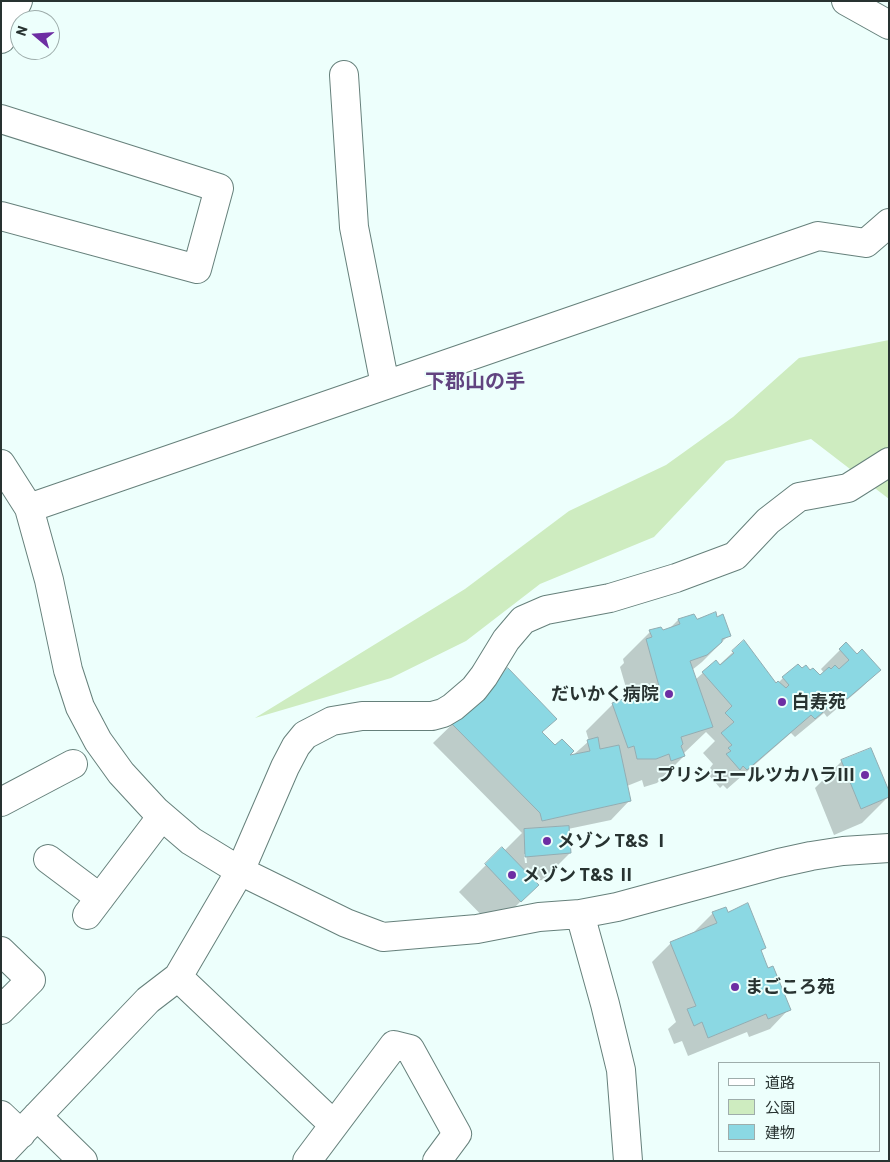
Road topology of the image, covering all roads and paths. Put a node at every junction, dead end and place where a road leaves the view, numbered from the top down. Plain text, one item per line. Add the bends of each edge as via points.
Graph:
1 (18, 1) edge
2 (846, 1) edge
3 (889, 25) edge
4 (1, 38) edge
5 (344, 75) dead end
6 (1, 119) edge
7 (1, 216) edge
8 (889, 223) edge
9 (384, 385) junction
10 (889, 462) edge
11 (1, 464) edge
12 (29, 508) junction
13 (73, 764) dead end
14 (1, 802) edge
15 (162, 816) junction
16 (889, 848) edge
17 (48, 859) dead end
18 (240, 871) junction
19 (580, 914) junction
20 (1, 951) edge
21 (178, 977) junction
22 (1, 1010) edge
23 (1, 1115) edge
24 (29, 1125) junction
25 (334, 1125) junction
26 (1, 1154) edge
27 (83, 1161) edge
28 (307, 1161) edge
29 (437, 1161) edge
30 (628, 1161) edge

1 - 4 street
2 - 3 street
5 - 9 street via 354,227
6 - 7 street via 220,188 197,269
8 - 9 street via 866,244 818,236
9 - 12 street
10 - 18 street via 848,488 799,497 768,521 735,556 657,584 610,598 546,610 524,620 506,640 474,689 443,713 332,720 310,732 291,755
11 - 12 street
12 - 15 street via 80,707 98,741 121,773
13 - 14 street
15 - 17 street via 93,906
15 - 18 street via 191,841
16 - 19 street via 811,856
18 - 19 street via 346,923 383,937 477,929 539,917
18 - 21 street
19 - 30 street via 621,1070
20 - 22 street via 31,980
21 - 24 street via 148,1000
21 - 25 street
23 - 24 street
24 - 26 street
24 - 27 street
25 - 28 street
25 - 29 street via 394,1045 410,1049 457,1134

